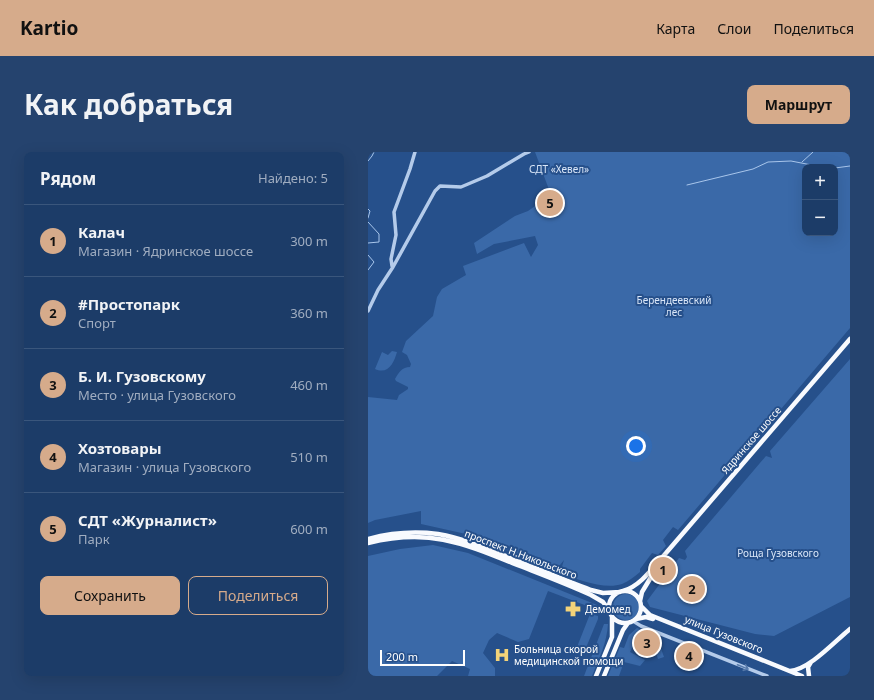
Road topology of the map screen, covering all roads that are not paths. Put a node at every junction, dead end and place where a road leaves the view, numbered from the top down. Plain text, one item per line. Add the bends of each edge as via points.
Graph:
1 (415, 152) edge
2 (529, 152) edge
3 (392, 267) junction
4 (368, 311) edge
5 (850, 339) edge
6 (368, 539) edge
7 (368, 543) edge
8 (666, 553) junction
9 (622, 592) junction
10 (640, 601) junction
11 (641, 606) junction
12 (609, 610) junction
13 (612, 616) junction
14 (632, 621) junction
15 (850, 625) edge
16 (850, 629) edge
17 (821, 651) junction
18 (816, 655) junction
19 (813, 660) junction
20 (806, 662) junction
21 (802, 667) junction
22 (784, 670) junction
23 (790, 671) junction
24 (596, 676) edge
25 (604, 676) edge
26 (767, 676) edge
27 (799, 676) edge
28 (809, 676) edge

1 - 3 street via 394,212 396,236 391,259
2 - 3 street via 488,176 460,187 440,186
3 - 4 street
5 - 8 main road, Ядринское шоссе
6 - 9 main road, проспект Н.Никольского via 410,533 448,536 591,590 609,594
7 - 12 main road, проспект Н.Никольского via 403,537 439,538 457,542 591,595 603,602
8 - 9 main road, Ядринское шоссе via 640,581
8 - 10 main road, Ядринское шоссе via 642,592
9 - 10 main road via 632,592
9 - 12 main road via 612,599
10 - 11 main road
11 - 14 main road via 640,614
11 - 22 main road, улица Гузовского via 650,615
12 - 13 main road
13 - 14 main road via 618,622
13 - 24 main road via 612,637
14 - 22 main road, улица Гузовского via 649,617
14 - 25 main road via 622,630
14 -> 26 street
15 - 17 main road
16 - 17 main road
17 - 18 main road
18 - 19 main road
18 - 20 main road
19 - 21 main road
19 - 28 main road via 808,667
20 - 21 main road
20 - 22 main road
21 - 23 main road
21 - 27 main road
22 - 23 main road
22 - 27 main road, улица Гузовского
23 - 27 main road

